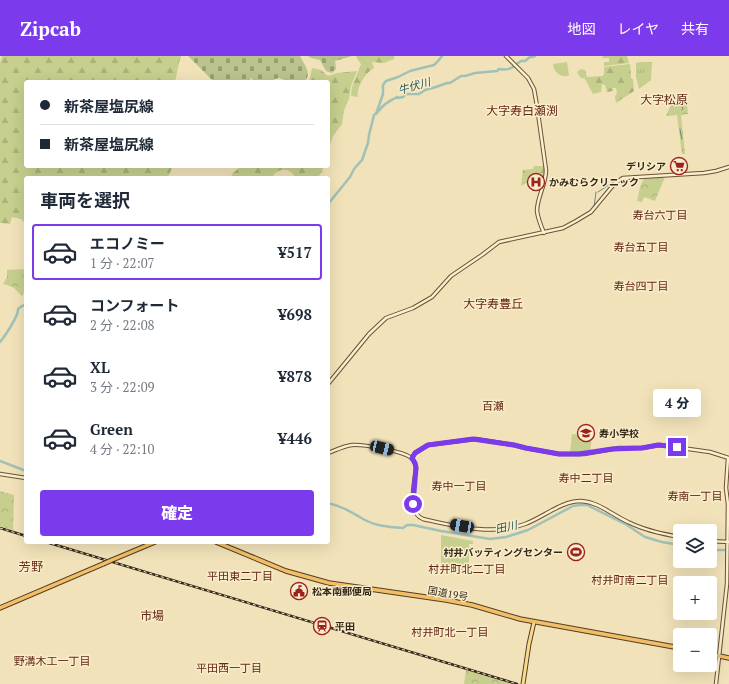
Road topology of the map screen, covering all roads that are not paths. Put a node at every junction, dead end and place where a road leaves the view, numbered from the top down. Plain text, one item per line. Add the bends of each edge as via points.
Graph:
1 (506, 56) edge
2 (729, 167) edge
3 (544, 233) junction
4 (330, 382) edge
5 (330, 452) edge
6 (412, 458) junction
7 (728, 458) edge
8 (0, 474) edge
9 (24, 478) edge
10 (673, 536) edge
11 (717, 542) edge
12 (728, 543) edge
13 (150, 544) edge
14 (221, 544) edge
15 (0, 608) edge
16 (534, 622) junction
17 (673, 647) edge
18 (717, 655) edge
19 (720, 656) junction
20 (729, 658) edge
21 (523, 684) edge
22 (716, 684) edge

1 - 3 main road via 532,84 538,107 546,176 537,211
2 - 3 main road via 708,173 623,178 588,214 567,227
3 - 4 main road via 499,242 451,276 432,297 383,320
5 - 6 main road via 349,445 357,445 390,450
6 - 7 main road via 428,445 473,439 559,454 660,445 710,452
6 - 10 main road via 416,468 413,507 416,514 424,519 481,529 503,529 524,525 569,503 585,502 596,504 636,526
7 - 12 main road
8 - 9 main road
11 - 12 main road
12 - 19 main road
13 - 15 highway, bridge
14 - 16 highway, 国道19号 via 284,570 323,582 446,600
16 - 17 highway, 国道19号
16 - 21 main road
18 - 19 highway
19 - 20 highway
19 - 22 main road

